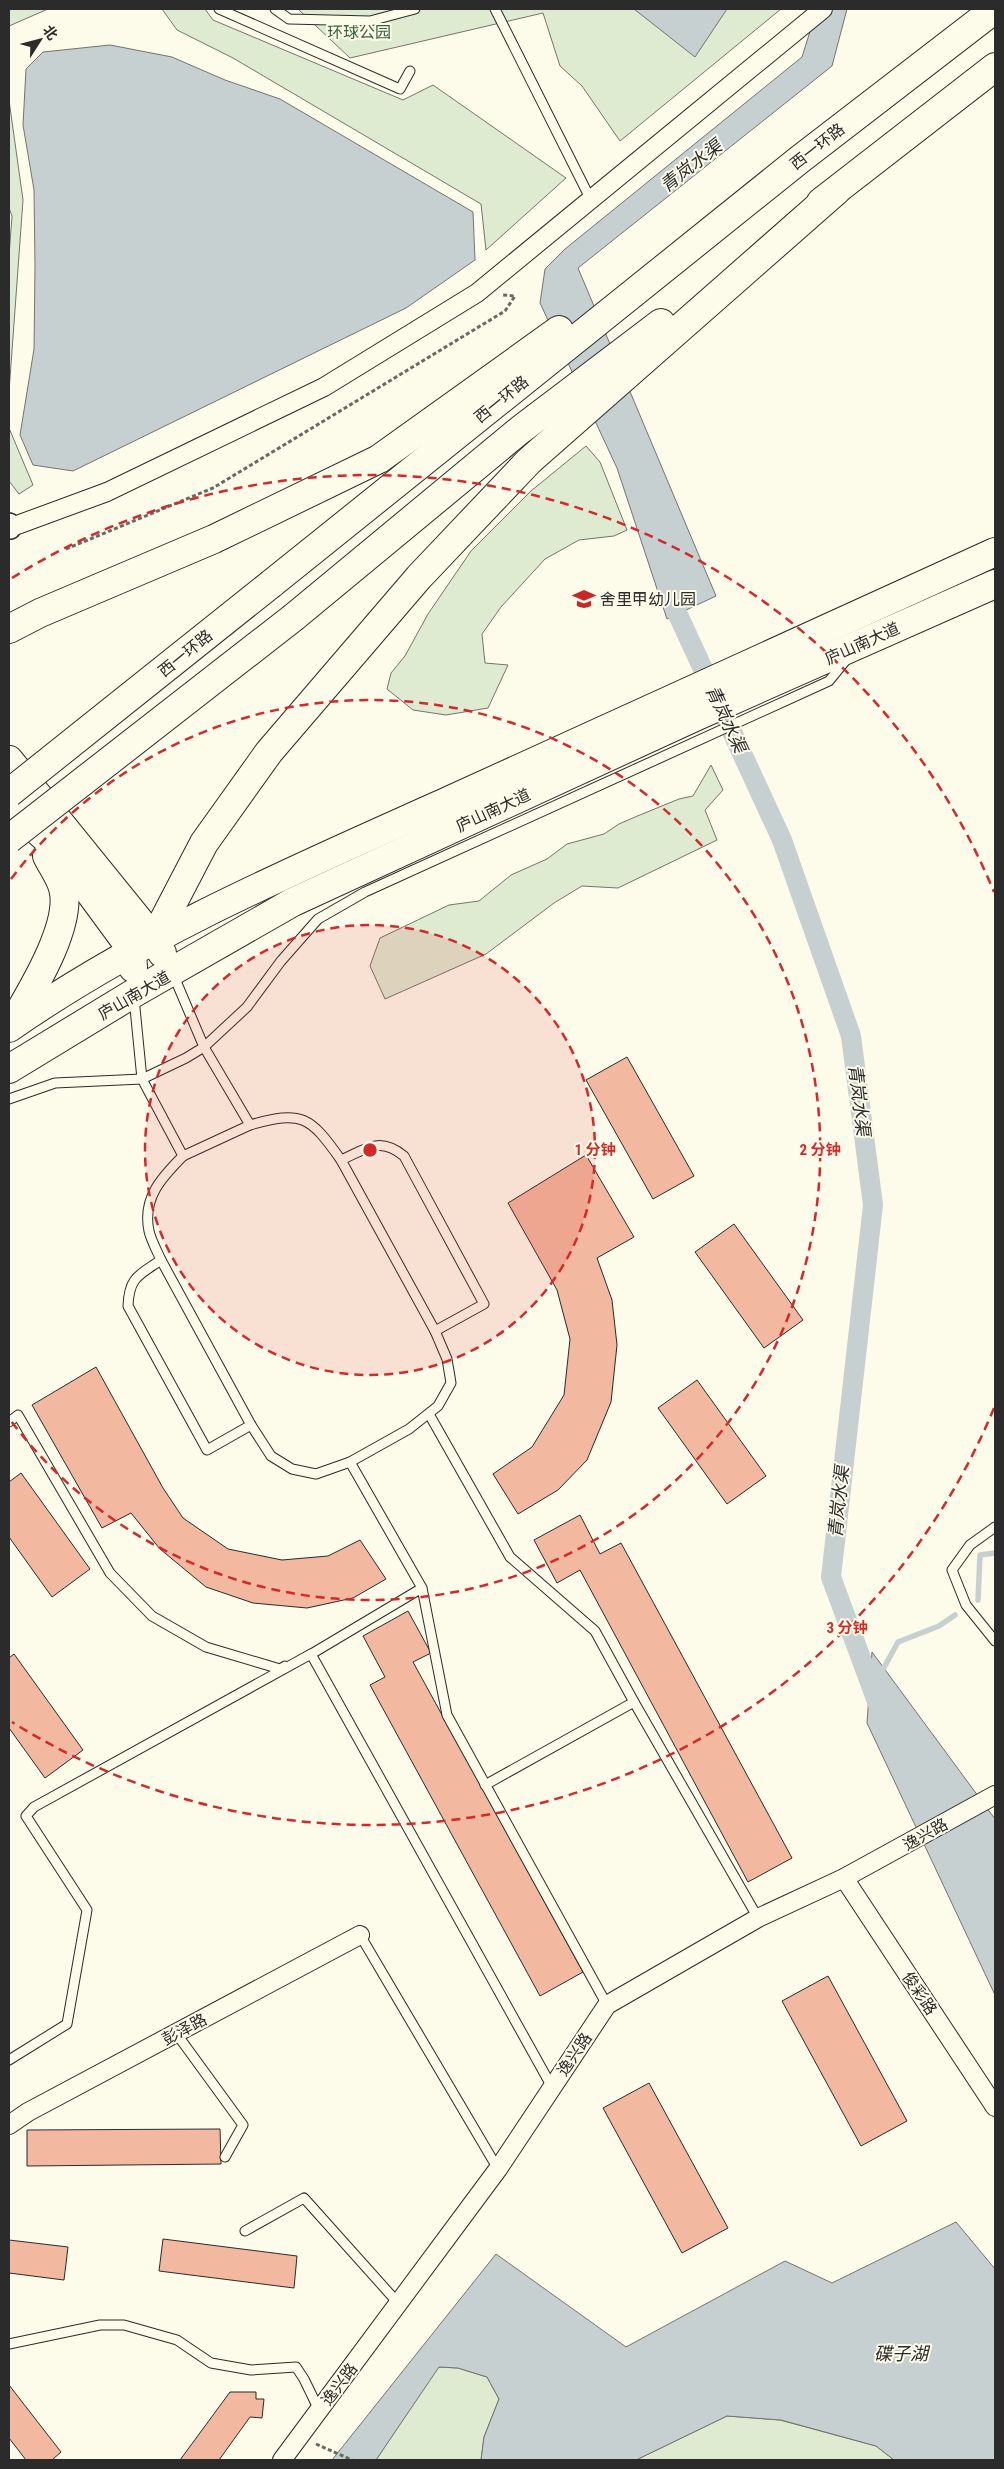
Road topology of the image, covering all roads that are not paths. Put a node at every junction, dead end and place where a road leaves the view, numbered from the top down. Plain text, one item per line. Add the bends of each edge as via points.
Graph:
1 (219, 9) edge
2 (275, 9) edge
3 (415, 9) edge
4 (495, 9) edge
5 (823, 9) edge
6 (986, 9) edge
7 (995, 9) edge
8 (948, 46) junction
9 (410, 71) dead end
10 (989, 73) edge
11 (799, 160) junction
12 (836, 191) junction
13 (589, 194) junction
14 (9, 526) edge
15 (995, 552) edge
16 (995, 584) edge
17 (9, 629) edge
18 (757, 688) junction
19 (9, 760) edge
20 (9, 794) edge
21 (32, 826) junction
22 (9, 839) edge
23 (143, 944) junction
24 (172, 972) junction
25 (134, 993) junction
26 (10, 1027) edge
27 (204, 1047) junction
28 (9, 1069) edge
29 (142, 1080) junction
30 (9, 1099) edge
31 (250, 1125) junction
32 (183, 1156) junction
33 (341, 1160) junction
34 (161, 1260) junction
35 (435, 1331) junction
36 (429, 1414) junction
37 (9, 1422) edge
38 (252, 1426) junction
39 (350, 1462) junction
40 (995, 1527) edge
41 (422, 1588) junction
42 (995, 1641) edge
43 (311, 1654) junction
44 (634, 1702) junction
45 (486, 1785) junction
46 (995, 1795) edge
47 (844, 1878) junction
48 (758, 1918) junction
49 (360, 1936) joint
50 (606, 2005) junction
51 (176, 2033) junction
52 (9, 2060) edge
53 (552, 2087) junction
54 (995, 2107) edge
55 (9, 2125) edge
56 (225, 2157) dead end
57 (498, 2168) junction
58 (245, 2232) dead end
59 (398, 2303) junction
60 (9, 2344) edge
61 (319, 2410) junction
62 (282, 2460) edge

1 - 9 lane via 400,89
2 - 3 lane via 289,19 370,21
4 - 13 lane
5 - 13 street
6 - 8 highway
7 - 8 highway, 西一环路
8 - 11 highway, 西一环路
10 - 12 highway
11 - 17 highway via 379,458 214,540
11 - 20 highway, 西一环路, bridge
12 - 22 highway, bridge via 520,430 294,617
12 - 23 highway via 529,460 419,577 269,752 204,843
13 - 14 street via 477,293 324,387 107,492
15 - 18 highway, 庐山南大道
16 - 18 highway, 庐山南大道
18 - 23 highway, 庐山南大道 via 672,699 290,872
18 - 24 highway, 庐山南大道 via 293,902
18 - 27 lane via 692,742 365,892 318,919 247,1007
19 - 23 highway
20 - 21 highway
21 - 23 highway via 57,848
21 - 26 highway via 63,888 62,917 49,959
23 - 24 highway
23 - 25 highway
23 - 26 highway, 庐山南大道 via 77,982
24 - 25 highway, 庐山南大道
24 - 27 lane
25 - 28 highway, 庐山南大道
25 - 29 lane
27 - 29 lane
27 - 31 lane
29 - 30 lane via 55,1083
29 - 32 lane
31 - 32 lane
31 - 33 lane via 280,1116 303,1119 324,1136
32 - 34 lane via 159,1180 148,1206 149,1231
33 - 35 lane
33 - 35 lane via 377,1144 392,1147 404,1156 484,1304
34 - 38 lane
34 - 38 lane via 136,1277 128,1290 128,1306 170,1383 207,1450
35 - 36 lane via 447,1359 451,1383 438,1406
36 - 39 lane
36 - 44 lane via 510,1557 595,1630
37 - 43 lane via 18,1415 110,1573 152,1616 206,1647 280,1668
38 - 39 lane via 271,1456 292,1469 316,1474
39 - 41 lane
40 - 42 lane via 970,1545 952,1570 968,1607
41 - 43 lane
41 - 45 lane via 447,1715
43 - 52 lane via 34,1807 26,1816 87,1910 67,2024
43 - 53 lane
44 - 45 lane
44 - 48 lane
45 - 50 lane
46 - 47 street, 逸兴路
47 - 48 street, 逸兴路
47 - 54 street, 俊彩路
48 - 50 street, 逸兴路
49 - 51 street, 彭泽路
49 - 57 lane
50 - 53 street, 逸兴路
51 - 55 street, 彭泽路
51 - 56 lane via 243,2125
53 - 57 street, 逸兴路
57 - 59 street, 逸兴路
58 - 59 lane via 304,2198
59 - 61 street, 逸兴路
60 - 61 lane via 100,2324 124,2325 177,2340 211,2363 251,2370 296,2367
61 - 62 street, 逸兴路

